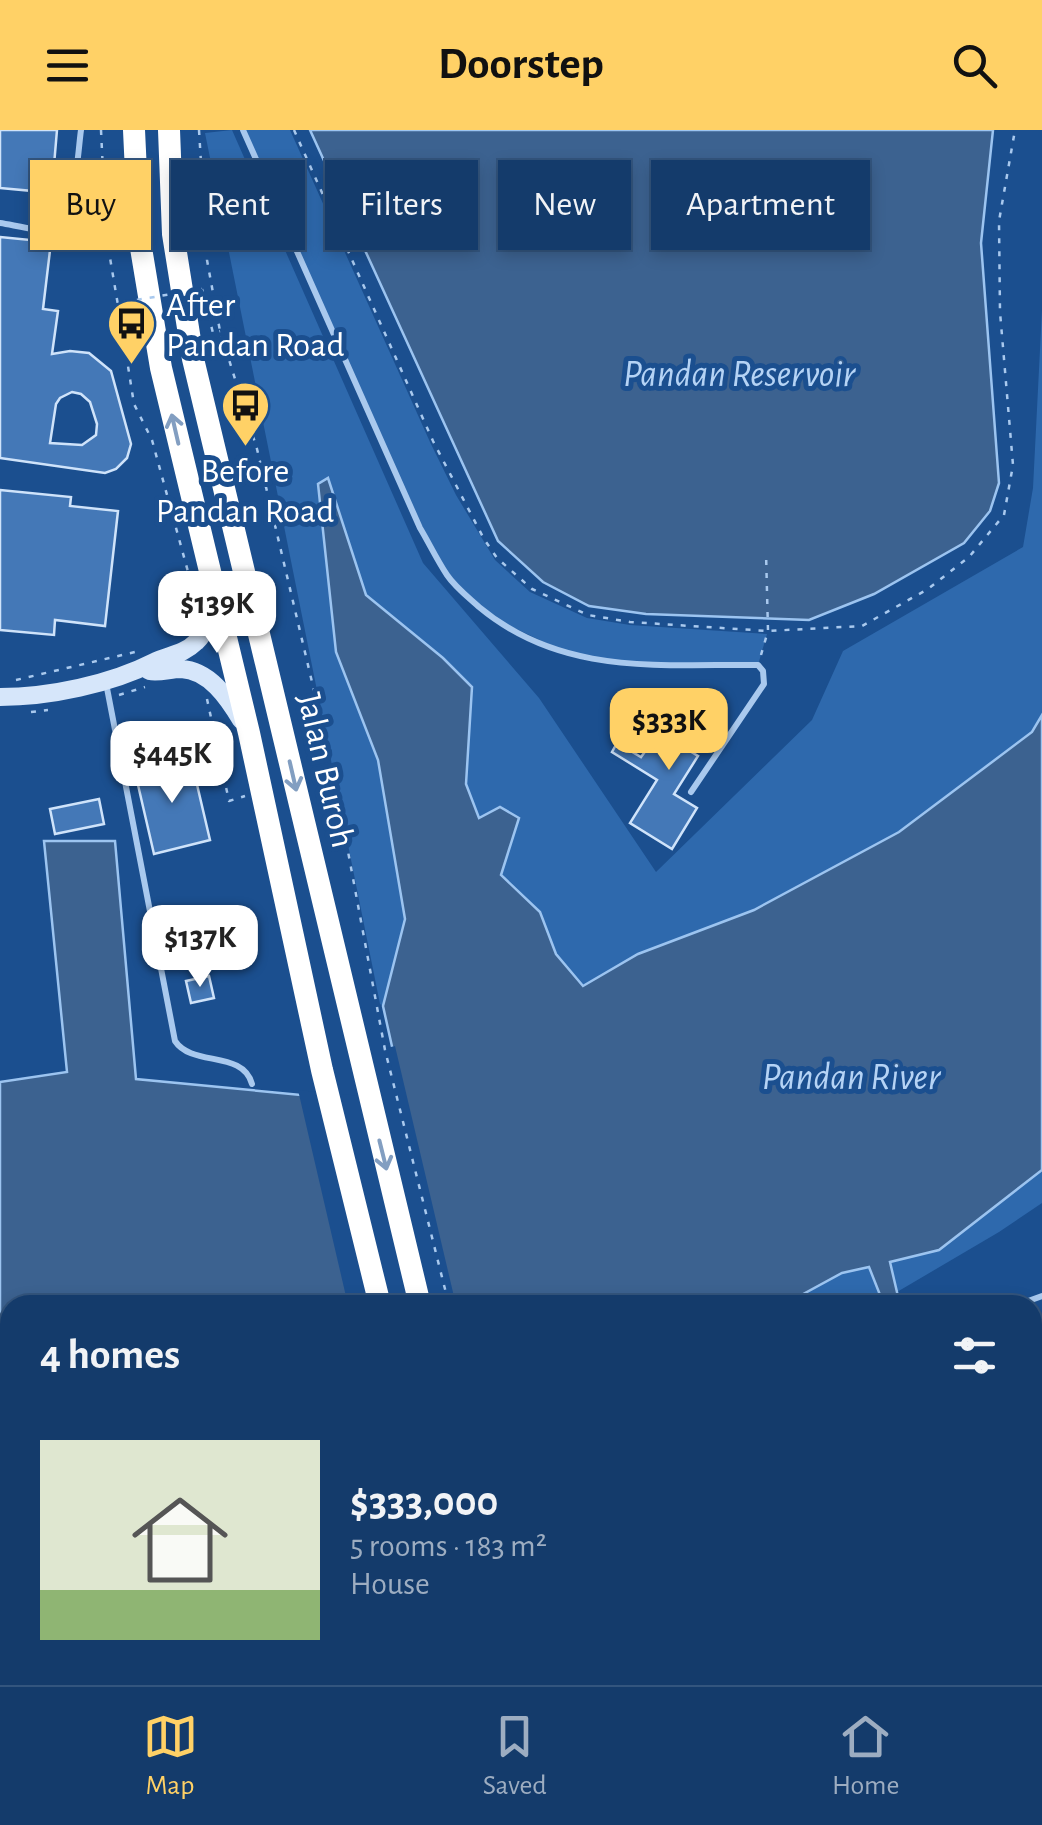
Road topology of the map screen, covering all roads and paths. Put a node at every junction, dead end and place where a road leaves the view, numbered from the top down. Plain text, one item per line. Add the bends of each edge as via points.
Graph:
1 (80, 130) edge
2 (101, 130) edge
3 (134, 130) edge
4 (169, 130) edge
5 (199, 130) edge
6 (243, 130) edge
7 (294, 130) edge
8 (1014, 130) edge
9 (0, 223) edge
10 (220, 330) junction
11 (124, 341) junction
12 (766, 552) dead end
13 (206, 599) junction
14 (768, 631) junction
15 (146, 650) dead end
16 (758, 665) junction
17 (144, 670) junction
18 (106, 680) junction
19 (5, 689) edge
20 (206, 693) dead end
21 (249, 733) junction
22 (261, 790) junction
23 (691, 792) dead end
24 (252, 1084) dead end
25 (378, 1295) edge
26 (418, 1295) edge
27 (446, 1295) edge

1 - 9 lane via 62,224 53,229
2 - 11 path via 106,234
13 -> 3 highway, Jalan Buroh via 139,236
4 -> 26 highway, Jalan Buroh via 173,234 193,359
5 - 10 path via 206,260
6 - 16 lane via 420,528 463,593 531,642 578,658
7 - 14 path via 433,441 498,558 532,589 588,614
8 - 14 path via 999,221 1013,465 1004,515 928,589 862,626
10 - 11 path, bridge via 213,333 202,289 124,302 131,340
10 - 27 path via 256,449 333,771 385,1050
11 - 13 path via 134,404
12 - 14 path
13 - 17 street via 211,618 198,641
13 - 21 highway, Jalan Buroh
14 - 16 path
15 - 19 path
16 - 23 lane via 764,684
17 - 18 street
17 - 21 street via 196,673 224,694
18 - 19 street via 40,693
18 - 24 lane via 174,1041 184,1052 241,1066
20 - 22 path via 229,801
21 - 22 highway, Jalan Buroh
22 - 25 highway, Jalan Buroh

